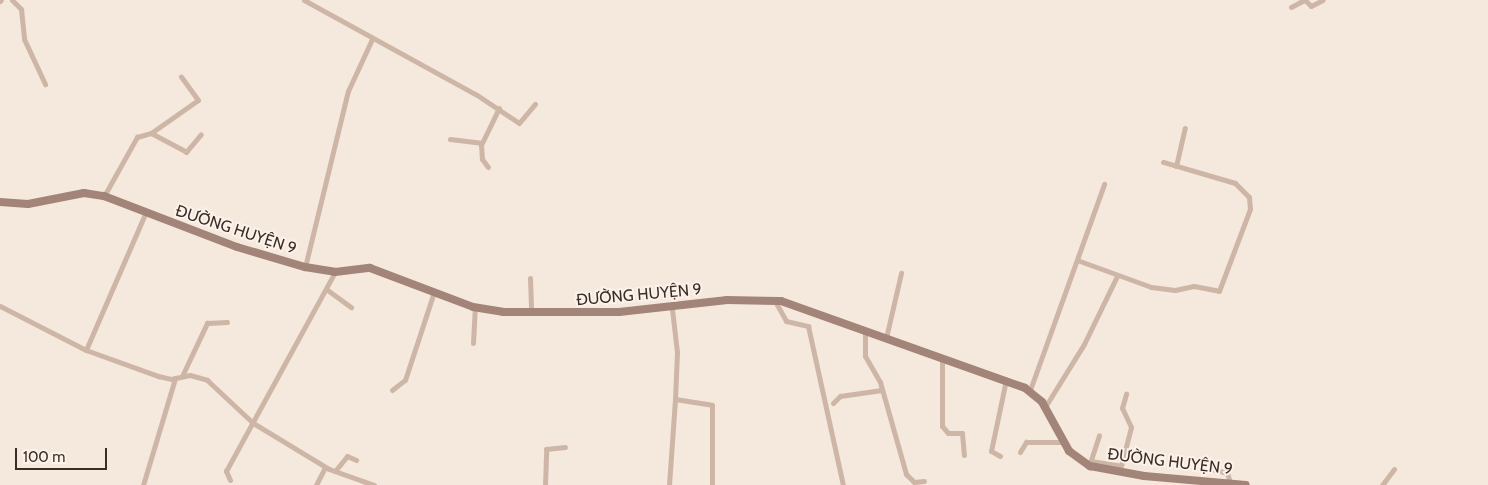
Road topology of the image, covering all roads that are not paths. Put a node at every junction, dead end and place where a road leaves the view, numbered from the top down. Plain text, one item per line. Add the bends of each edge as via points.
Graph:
1 (12, 0) edge
2 (304, 0) edge
3 (1304, 0) edge
4 (1322, 0) edge
5 (1291, 7) dead end
6 (372, 39) junction
7 (182, 76) dead end
8 (45, 84) dead end
9 (535, 104) dead end
10 (498, 108) junction
11 (1185, 128) dead end
12 (151, 133) junction
13 (201, 134) dead end
14 (450, 139) dead end
15 (481, 143) junction
16 (1163, 162) dead end
17 (1176, 166) junction
18 (488, 167) dead end
19 (1104, 184) dead end
20 (104, 196) junction
21 (0, 202) edge
22 (146, 214) junction
23 (1077, 260) junction
24 (305, 267) junction
25 (335, 272) junction
26 (901, 273) dead end
27 (1117, 276) junction
28 (530, 278) dead end
29 (326, 290) junction
30 (434, 292) junction
31 (775, 300) junction
32 (0, 306) edge
33 (351, 307) dead end
34 (475, 307) junction
35 (672, 309) junction
36 (531, 313) junction
37 (227, 322) dead end
38 (865, 331) junction
39 (886, 338) junction
40 (473, 343) dead end
41 (86, 350) junction
42 (942, 358) junction
43 (182, 376) junction
44 (175, 378) junction
45 (1006, 380) junction
46 (392, 390) dead end
47 (882, 390) junction
48 (1030, 390) junction
49 (1126, 394) dead end
50 (674, 399) junction
51 (833, 403) dead end
52 (1045, 407) junction
53 (252, 422) junction
54 (1099, 435) dead end
55 (1062, 442) junction
56 (565, 447) dead end
57 (1020, 452) dead end
58 (964, 456) dead end
59 (1000, 456) dead end
60 (356, 460) dead end
61 (1090, 463) junction
62 (325, 467) junction
63 (1208, 468) dead end
64 (1394, 469) dead end
65 (335, 472) junction
66 (357, 479) junction
67 (230, 480) dead end
68 (924, 481) dead end
69 (1230, 482) junction
70 (143, 485) edge
71 (316, 485) edge
72 (354, 485) edge
73 (374, 485) edge
74 (545, 485) edge
75 (669, 485) edge
76 (712, 485) edge
77 (843, 485) edge
78 (1246, 485) edge
79 (1382, 485) edge

1 - 8 street via 22,9 24,39
2 - 6 street
3 - 4 street via 1311,6
3 - 5 street
6 - 10 street
6 - 24 street via 348,91
7 - 12 street via 198,100
9 - 10 street via 520,123
10 - 15 street
11 - 17 street
12 - 13 street via 186,152
12 - 20 street via 135,138
14 - 15 street
15 - 18 street via 482,159
16 - 17 street
17 - 27 street via 1239,185 1250,201 1219,291 1194,286 1164,289
19 - 23 street
20 - 21 street, ĐƯỜNG HUYỆN 9 via 84,193 28,204
20 - 22 street, ĐƯỜNG HUYỆN 9
22 - 24 street, ĐƯỜNG HUYỆN 9
22 - 41 street
23 - 27 street
23 - 48 street
24 - 25 street, ĐƯỜNG HUYỆN 9
25 - 29 street
25 - 30 street, ĐƯỜNG HUYỆN 9 via 370,268
26 - 39 street
27 - 52 street via 1084,344
28 - 36 street
29 - 33 street
29 - 53 street
30 - 34 street, ĐƯỜNG HUYỆN 9
30 - 46 street via 405,380
31 - 35 street, ĐƯỜNG HUYỆN 9 via 727,300
31 - 38 street, ĐƯỜNG HUYỆN 9
31 - 77 street via 786,321 808,326
32 - 41 street
34 - 36 street, ĐƯỜNG HUYỆN 9
34 - 40 street
35 - 36 street, ĐƯỜNG HUYỆN 9
35 - 50 street via 677,352
37 - 43 street via 207,323
38 - 39 street, ĐƯỜNG HUYỆN 9
38 - 47 street via 865,356
39 - 42 street, ĐƯỜNG HUYỆN 9
41 - 44 street via 115,363
42 - 45 street, ĐƯỜNG HUYỆN 9
42 - 58 street via 942,426 948,433 962,433
43 - 44 street
43 - 53 street via 206,380
44 - 70 street
45 - 48 street, ĐƯỜNG HUYỆN 9
45 - 59 street via 991,451
47 - 51 street via 840,396
47 - 68 street via 906,474 914,482
48 - 52 street, ĐƯỜNG HUYỆN 9
49 - 61 street via 1122,408 1130,419 1131,430 1121,466
50 - 75 street
50 - 76 street via 712,405
52 - 55 street, ĐƯỜNG HUYỆN 9
53 - 62 street
53 - 67 street via 226,471
54 - 61 street
55 - 57 street via 1026,442
55 - 61 street, ĐƯỜNG HUYỆN 9 via 1074,456
56 - 74 street via 546,448
60 - 65 street via 347,456
61 - 69 street, ĐƯỜNG HUYỆN 9 via 1144,476
62 - 65 street
62 - 71 street
63 - 69 street via 1227,473
64 - 79 street
65 - 66 street
66 - 72 street
66 - 73 street
69 - 78 street, ĐƯỜNG HUYỆN 9

